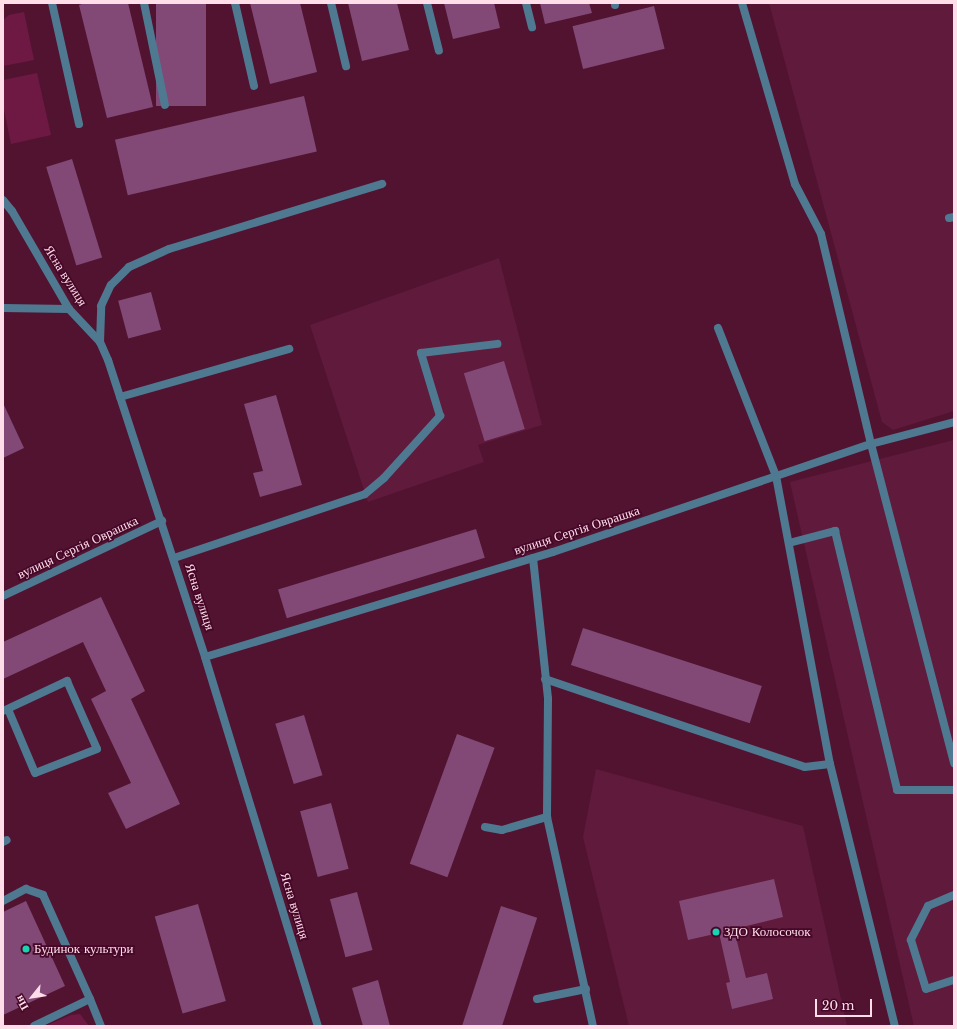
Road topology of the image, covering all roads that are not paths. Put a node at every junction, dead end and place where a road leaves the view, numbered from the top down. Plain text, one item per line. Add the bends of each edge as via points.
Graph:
1 (52, 3) edge
2 (144, 3) edge
3 (235, 3) edge
4 (331, 3) edge
5 (427, 3) edge
6 (526, 3) edge
7 (742, 3) edge
8 (532, 26) dead end
9 (438, 51) dead end
10 (346, 66) dead end
11 (254, 86) dead end
12 (165, 106) dead end
13 (79, 124) dead end
14 (382, 184) dead end
15 (3, 200) edge
16 (3, 308) edge
17 (69, 309) junction
18 (718, 328) dead end
19 (100, 342) junction
20 (497, 344) dead end
21 (289, 349) dead end
22 (120, 397) junction
23 (954, 422) edge
24 (871, 444) junction
25 (776, 476) junction
26 (162, 521) junction
27 (789, 543) junction
28 (174, 558) junction
29 (533, 558) junction
30 (3, 596) edge
31 (205, 657) junction
32 (545, 679) junction
33 (6, 710) edge
34 (830, 764) junction
35 (954, 764) edge
36 (954, 790) edge
37 (547, 817) junction
38 (485, 827) dead end
39 (954, 894) edge
40 (3, 901) edge
41 (954, 980) edge
42 (586, 989) junction
43 (90, 999) junction
44 (537, 999) dead end
45 (34, 1026) edge
46 (101, 1026) edge
47 (318, 1026) edge
48 (594, 1026) edge
49 (895, 1026) edge

1 - 13 street
2 - 12 street
3 - 11 street
4 - 10 street
5 - 9 street
6 - 8 street
7 - 24 street via 795,184 821,234
14 - 19 street via 169,249 129,267 111,285 101,306
15 - 17 street, Ясна вулиця via 12,211
16 - 17 street
17 - 19 street, Ясна вулиця
18 - 25 street
19 - 22 street, Ясна вулиця
20 - 28 street via 421,353 440,416 384,478 365,494
21 - 22 street
22 - 26 street, Ясна вулиця
23 - 24 street, вулиця Сергія Оврашка
24 - 25 street, вулиця Сергія Оврашка
24 - 35 street
25 - 27 street
25 - 29 street, вулиця Сергія Оврашка
26 - 28 street, Ясна вулиця
26 - 30 street, вулиця Сергія Оврашка
27 - 34 street
27 - 36 street via 835,531 897,790
28 - 31 street, Ясна вулиця
29 - 31 street, вулиця Сергія Оврашка
29 - 32 street
31 - 47 street, Ясна вулиця
32 - 34 street via 805,766
32 - 37 street
33 - 33 street via 67,681 96,749 35,774
34 - 49 street
37 - 38 street via 502,830
37 - 42 street
39 - 41 street via 928,906 911,940 926,989
40 - 43 street via 26,889 43,895
42 - 44 street
42 - 48 street
43 - 45 street
43 - 46 street

